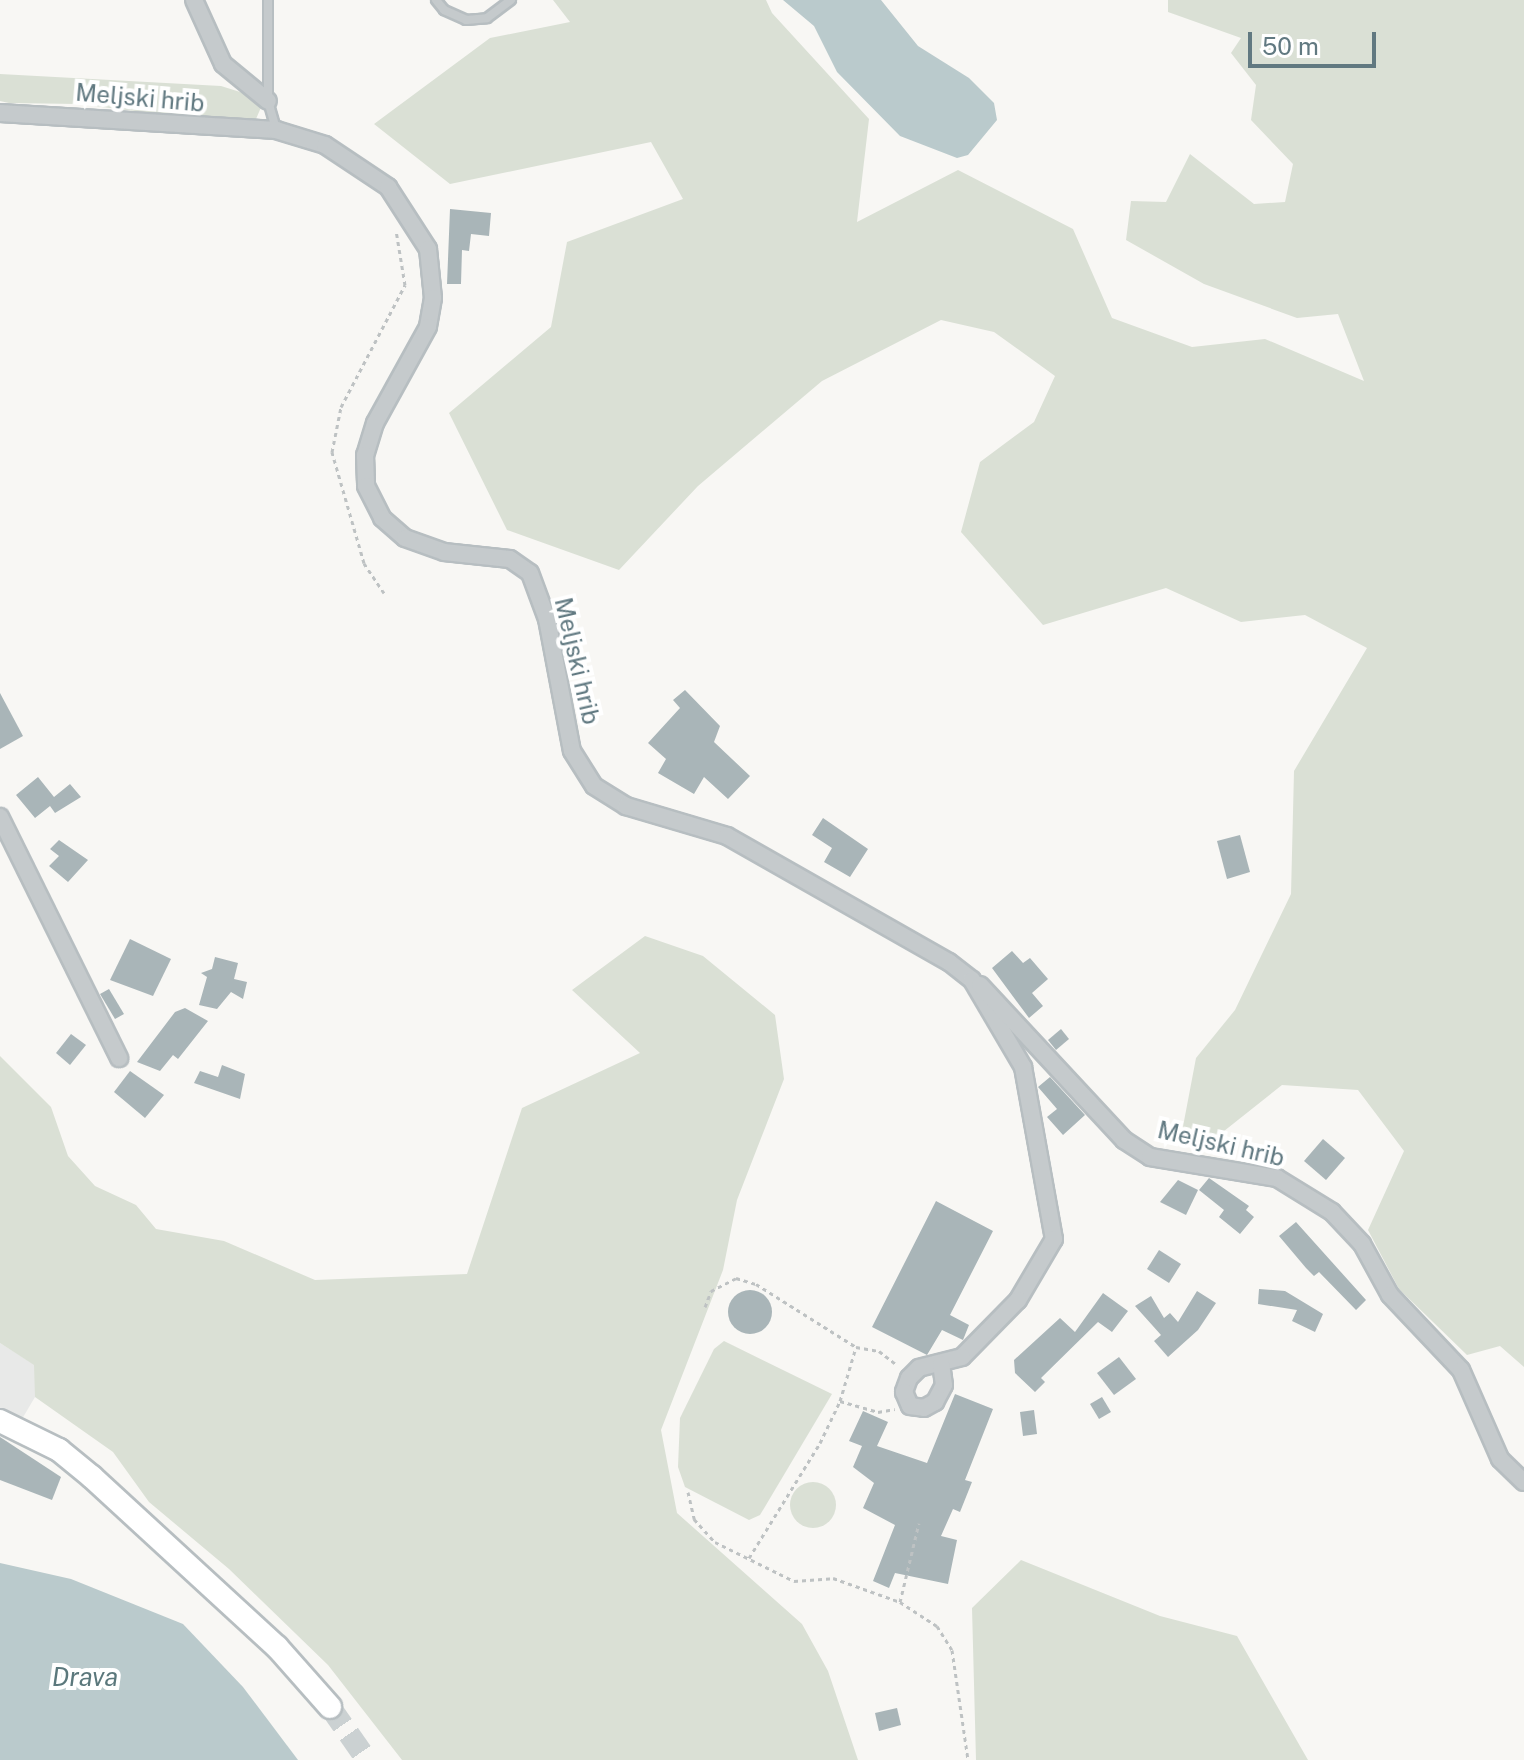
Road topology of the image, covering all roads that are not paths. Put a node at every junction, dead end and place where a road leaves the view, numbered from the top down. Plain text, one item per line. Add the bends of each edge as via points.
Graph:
1 (194, 0) edge
2 (268, 0) edge
3 (436, 0) edge
4 (511, 0) edge
5 (268, 101) junction
6 (0, 113) edge
7 (276, 130) junction
8 (0, 817) edge
9 (972, 980) junction
10 (119, 1058) dead end
11 (941, 1364) junction
12 (0, 1421) edge
13 (1524, 1482) edge
14 (330, 1707) tunnel mouth

1 - 5 street, Meljski hrib via 223,64
2 - 5 lane
3 - 4 lane via 466,20 487,18
5 - 7 lane
6 - 7 street, Meljski hrib
7 - 9 street, Meljski hrib via 325,145 388,187 428,249 433,298 428,327 375,423 365,455 366,486 382,518 405,538 444,552 510,559 530,573 547,619 572,751 594,786 626,806 727,836 790,868 915,940
8 - 10 street
9 - 11 street, Meljski hrib via 1023,1067 1056,1227 1047,1256 1018,1300 962,1357
9 - 13 street, Meljski hrib via 995,996 1124,1140 1150,1157 1277,1178 1332,1212 1362,1244 1390,1295 1461,1370 1500,1459
11 - 11 street, Meljski hrib via 944,1385 935,1402 924,1408 910,1406 904,1392 909,1378 919,1368
12 - 14 street via 59,1450 277,1647

